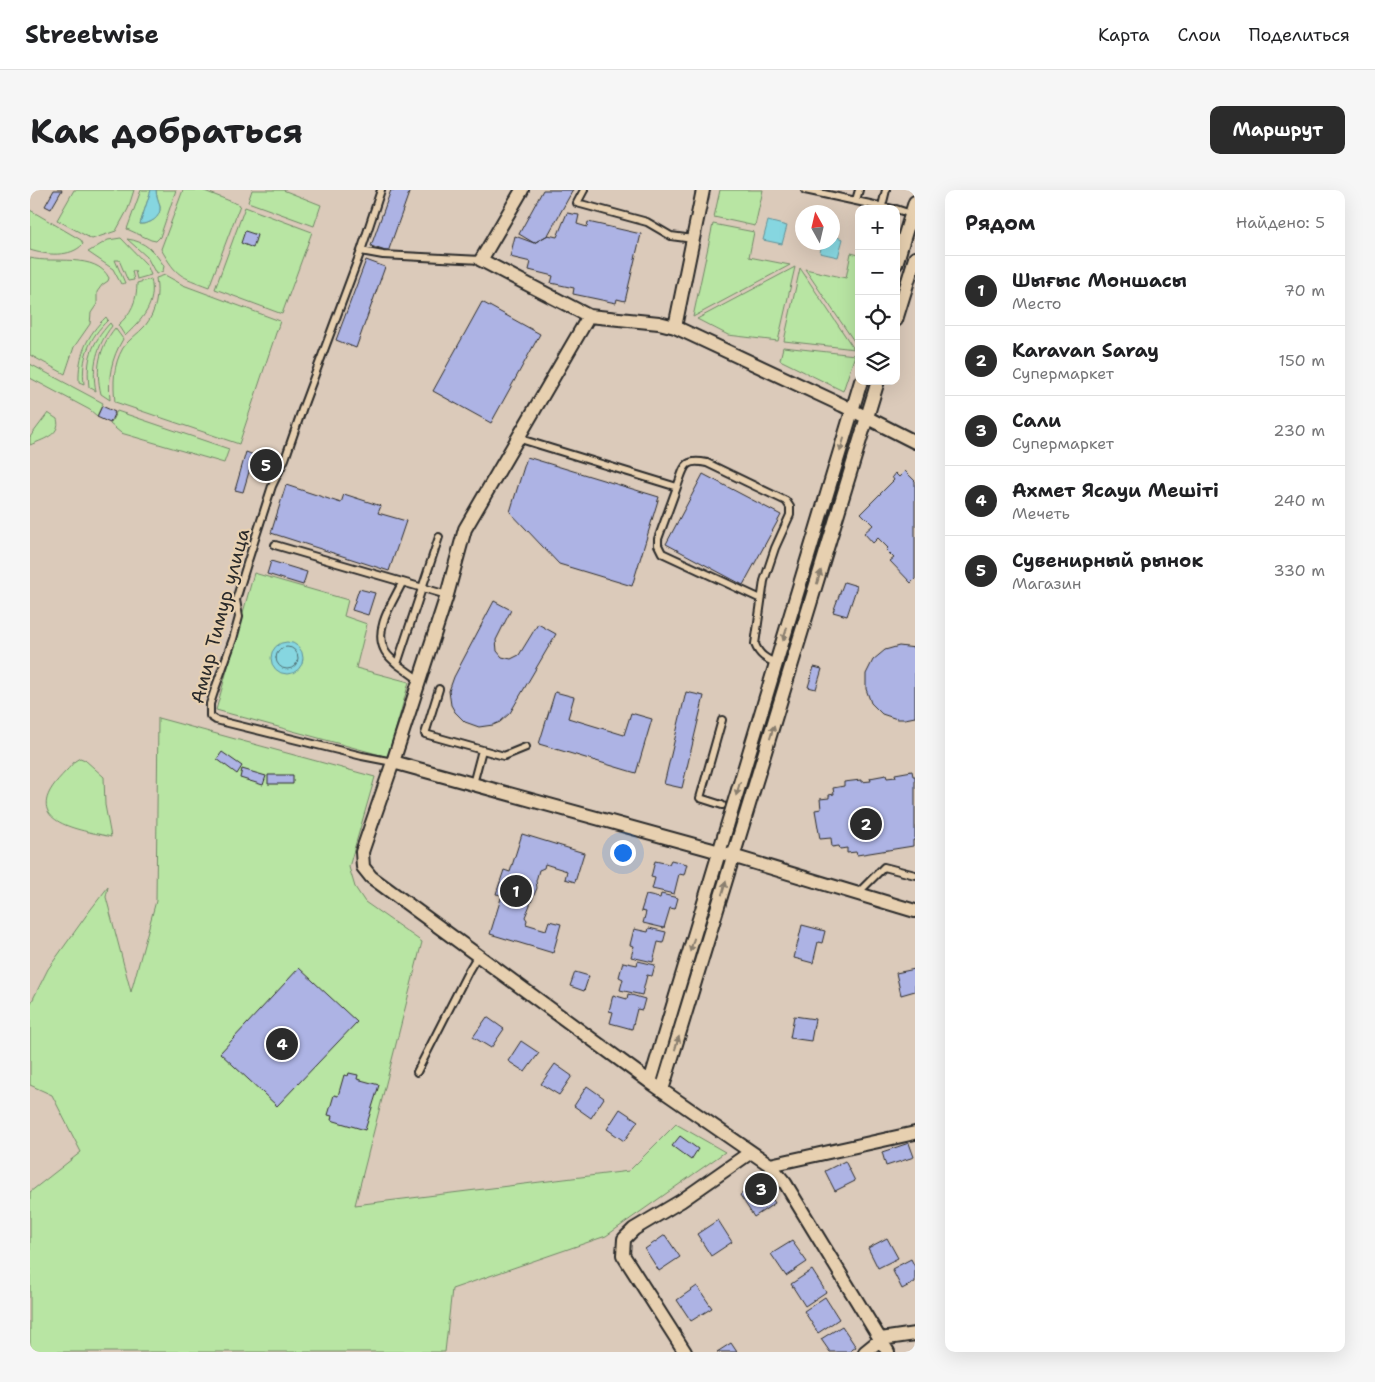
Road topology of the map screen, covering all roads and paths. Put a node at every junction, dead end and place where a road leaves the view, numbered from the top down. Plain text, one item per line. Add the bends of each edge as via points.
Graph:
1 (381, 190) edge
2 (522, 190) edge
3 (584, 190) edge
4 (703, 190) edge
5 (805, 190) edge
6 (859, 190) edge
7 (886, 190) edge
8 (856, 200) junction
9 (878, 205) edge
10 (882, 205) edge
11 (900, 209) edge
12 (914, 210) edge
13 (693, 239) junction
14 (361, 251) junction
15 (900, 252) edge
16 (915, 259) edge
17 (481, 260) junction
18 (900, 307) edge
19 (589, 316) junction
20 (675, 327) junction
21 (860, 385) edge
22 (877, 385) edge
23 (852, 410) junction
24 (867, 418) junction
25 (517, 438) junction
26 (915, 442) edge
27 (677, 486) junction
28 (439, 537) dead end
29 (275, 545) dead end
30 (402, 583) junction
31 (423, 588) junction
32 (446, 595) junction
33 (761, 600) junction
34 (776, 663) junction
35 (397, 664) junction
36 (418, 679) junction
37 (439, 689) dead end
38 (722, 720) dead end
39 (526, 747) dead end
40 (482, 750) junction
41 (393, 762) junction
42 (473, 784) junction
43 (722, 805) dead end
44 (720, 852) junction
45 (734, 856) junction
46 (915, 874) edge
47 (858, 893) junction
48 (915, 911) edge
49 (478, 955) junction
50 (417, 1072) dead end
51 (650, 1082) junction
52 (662, 1090) junction
53 (915, 1133) edge
54 (751, 1152) junction
55 (770, 1165) junction
56 (915, 1334) edge
57 (881, 1339) junction
58 (685, 1352) edge
59 (865, 1352) edge
60 (888, 1352) edge

1 - 14 lane
2 - 17 street
3 - 13 lane via 577,203 647,222 671,236
4 - 13 street
5 - 8 lane
6 - 8 lane
7 - 10 lane
8 - 9 lane
11 - 12 lane
12 - 15 street
13 - 20 street
14 - 17 lane
14 - 41 lane, Амир Тимур улица via 285,459 272,486 236,600 239,617 210,704 210,716 267,733
16 - 18 street
17 - 19 street
19 - 20 street
19 - 25 street
20 - 23 street
21 - 23 street
22 - 24 street
23 - 24 street
23 -> 34 street
24 - 26 street
45 -> 24 street
25 - 27 lane
25 - 32 street via 464,529
27 - 33 lane via 658,539 662,553
27 - 33 lane via 685,466 695,460 786,501 790,515 772,556
28 - 31 lane
29 - 30 lane
30 - 31 lane
30 - 35 lane via 380,636 384,650
31 - 32 lane
31 - 35 lane
32 - 36 street
33 - 34 lane via 755,644 766,659
34 -> 44 street
35 - 36 lane
36 - 41 street
37 - 40 lane via 425,734
38 - 43 lane via 700,798
39 - 40 lane via 504,756
40 - 42 lane
41 - 42 street
41 - 49 street via 362,852 364,867 371,877
42 - 44 street
44 - 45 street
44 -> 51 street
45 - 47 street
52 -> 45 street
46 - 47 lane via 884,867
47 - 48 street
49 - 50 lane
49 - 51 street
51 - 52 street
52 - 54 street
53 - 55 street
54 - 55 street
54 - 58 street via 624,1238 624,1255
55 - 57 street via 785,1183
56 - 57 street
57 - 59 street
57 - 60 street

